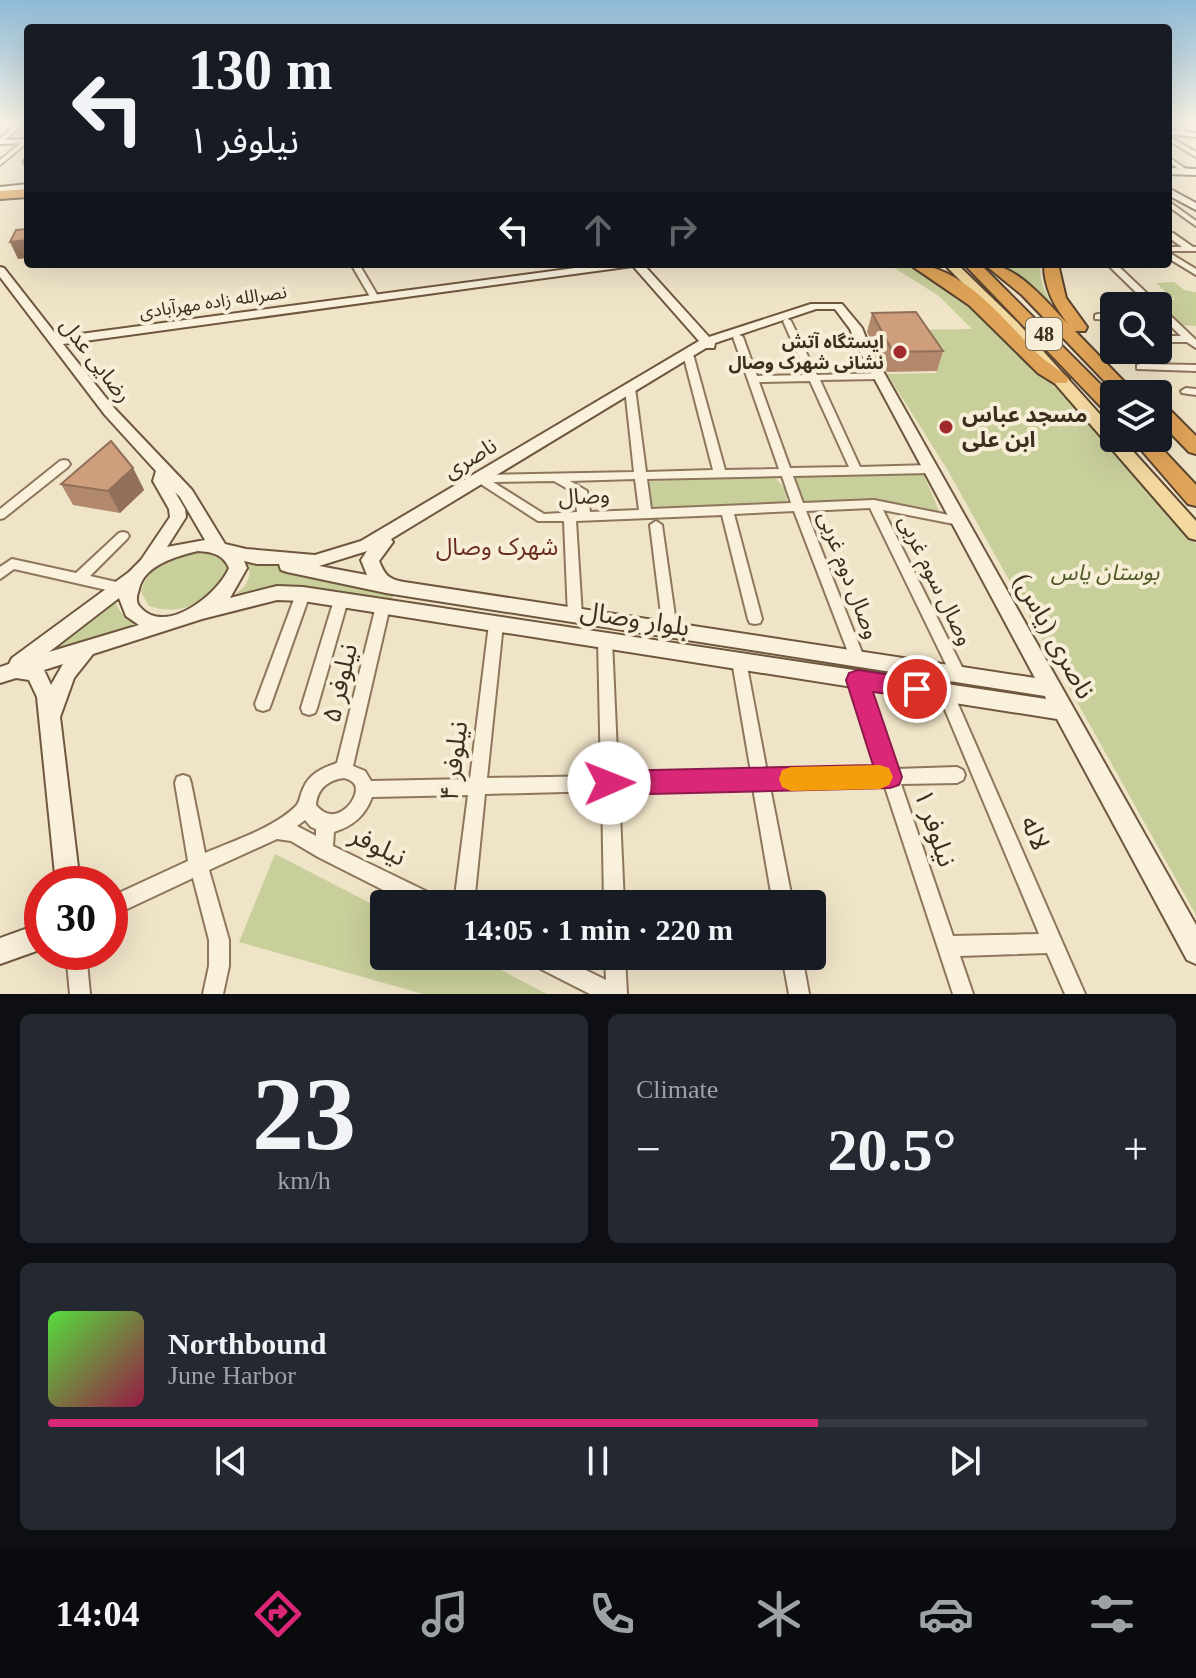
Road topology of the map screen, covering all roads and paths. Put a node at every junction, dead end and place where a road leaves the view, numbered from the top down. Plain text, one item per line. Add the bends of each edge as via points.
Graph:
1 (1172, 171) edge
2 (1192, 172) edge
3 (24, 191) edge
4 (1172, 193) edge
5 (0, 194) edge
6 (1184, 202) dead end
7 (1172, 203) edge
8 (1172, 206) edge
9 (1196, 207) edge
10 (1196, 224) edge
11 (1172, 236) edge
12 (1194, 249) edge
13 (1172, 252) edge
14 (1172, 255) edge
15 (357, 268) edge
16 (558, 268) edge
17 (599, 268) edge
18 (640, 268) edge
19 (923, 268) edge
20 (954, 268) edge
21 (978, 268) edge
22 (982, 268) edge
23 (984, 268) edge
24 (1051, 268) edge
25 (1115, 268) edge
26 (0, 270) edge
27 (1196, 273) edge
28 (1140, 292) edge
29 (375, 298) junction
30 (787, 321) junction
31 (1172, 323) edge
32 (1012, 325) junction
33 (1178, 328) junction
34 (1196, 328) edge
35 (738, 337) junction
36 (1172, 340) edge
37 (55, 341) junction
38 (1193, 342) edge
39 (701, 347) junction
40 (864, 348) junction
41 (1140, 367) dead end
42 (1196, 368) edge
43 (879, 376) junction
44 (814, 378) junction
45 (755, 379) junction
46 (1060, 379) junction
47 (1113, 380) edge
48 (1131, 380) edge
49 (630, 388) junction
50 (1100, 394) edge
51 (1172, 423) edge
52 (1172, 440) edge
53 (1196, 448) edge
54 (1154, 452) edge
55 (64, 464) dead end
56 (1196, 465) edge
57 (930, 469) junction
58 (856, 470) junction
59 (163, 472) junction
60 (787, 472) junction
61 (720, 473) junction
62 (639, 475) junction
63 (548, 477) junction
64 (479, 479) junction
65 (1196, 499) edge
66 (874, 504) junction
67 (798, 506) junction
68 (727, 510) junction
69 (645, 513) junction
70 (0, 515) edge
71 (577, 516) junction
72 (410, 520) junction
73 (959, 521) junction
74 (656, 525) dead end
75 (1196, 533) edge
76 (123, 536) dead end
77 (223, 549) junction
78 (248, 555) junction
79 (0, 574) edge
80 (134, 576) junction
81 (79, 579) junction
82 (395, 588) junction
83 (303, 594) junction
84 (341, 600) junction
85 (388, 607) junction
86 (190, 616) junction
87 (575, 616) junction
88 (755, 619) dead end
89 (496, 624) junction
90 (670, 630) junction
91 (605, 640) junction
92 (88, 648) junction
93 (739, 661) junction
94 (858, 670) junction
95 (6, 672) edge
96 (958, 675) junction
97 (1052, 689) junction
98 (946, 693) junction
99 (263, 704) dead end
100 (309, 708) dead end
101 (1064, 711) junction
102 (50, 715) junction
103 (344, 770) junction
104 (957, 775) dead end
105 (890, 777) junction
106 (760, 779) junction
107 (183, 783) dead end
108 (609, 783) junction
109 (478, 786) junction
110 (366, 789) junction
111 (307, 808) junction
112 (325, 824) junction
113 (276, 830) junction
114 (324, 851) junction
115 (198, 864) junction
116 (66, 866) edge
117 (403, 890) edge
118 (466, 890) edge
119 (613, 890) edge
120 (780, 890) edge
121 (128, 898) edge
122 (24, 942) edge
123 (1053, 943) junction
124 (947, 946) junction
125 (0, 951) edge
126 (1196, 951) edge
127 (78, 970) edge
128 (565, 970) edge
129 (615, 970) edge
130 (795, 970) edge
131 (80, 994) edge
132 (213, 994) edge
133 (614, 994) edge
134 (799, 994) edge
135 (963, 994) edge
136 (1075, 994) edge

1 - 2 street
3 - 5 highway
4 - 9 street
6 - 7 street
8 - 10 street
11 - 12 street
12 - 13 street
14 - 27 street
15 - 29 street
16 - 29 street, نصرالله زاده مهرآبادی
17 - 29 street, نصرالله زاده مهرآبادی
18 - 39 street
19 - 46 highway via 960,290
20 - 32 main road
21 - 32 highway via 977,277 1015,319
22 - 50 highway, 48
23 - 47 highway, 48 via 1027,292
24 - 48 highway via 1061,305
25 - 28 street
26 - 37 street, رضایی عدل
29 - 37 street, نصرالله زاده مهرآبادی
30 - 35 street, ناصری
30 - 40 street, ناصری via 834,312
30 - 44 street
31 - 33 street
32 - 46 main road
33 - 34 street
33 - 38 street
35 - 39 street, ناصری
35 - 45 street, وصال دوم غربی
36 - 38 street
37 - 59 street, رضایی عدل
39 - 40 street, ناصری via 815,306 832,305 843,310
39 - 49 street, ناصری
39 - 61 street
40 - 43 street, ناصری (یاس)
41 - 42 street
43 - 44 street
43 - 57 street, ناصری (یاس)
44 - 45 street
44 - 58 street
45 - 60 street, وصال دوم غربی
46 - 75 main road
49 - 62 street
49 - 64 street, ناصری
51 - 53 highway
52 - 56 highway
54 - 65 highway
55 - 70 street
57 - 58 street, وصال
57 - 73 street, ناصری (یاس)
58 - 60 street, وصال
59 - 77 street, رضایی عدل via 186,494
59 - 80 street via 161,481 178,517
60 - 61 street, وصال
60 - 67 street, وصال دوم غربی
61 - 62 street, وصال
62 - 63 street, وصال
62 - 69 street
63 - 64 street, وصال
63 - 71 street via 581,491
64 - 71 street, وصال via 542,518
64 - 72 street, ناصری
66 - 67 street, وصال
66 - 73 street, وصال
66 - 96 street, وصال سوم غربی
67 - 68 street, وصال
67 - 94 street, وصال دوم غربی
68 - 69 street, وصال
68 - 88 street
69 - 71 street, وصال
71 - 87 street
72 - 78 street, ناصری via 367,545 315,561
72 - 82 street via 370,560 378,579
73 - 97 street, ناصری (یاس)
74 - 90 street
76 - 81 street
77 - 78 street, بلوار وصال
77 - 80 street via 181,548
77 - 86 street via 235,558 236,580 215,604
78 - 82 street, بلوار وصال
79 - 81 street via 12,564
80 - 81 street
80 - 86 street via 127,602 133,612 153,620
80 - 95 street
82 - 85 street
82 - 87 street, بلوار وصال
83 - 84 street, بلوار وصال
83 - 86 street, بلوار وصال via 277,593
83 - 99 street
84 - 85 street, بلوار وصال
84 - 100 street
85 - 89 street, بلوار وصال
85 - 103 street, نیلوفر ۵
86 - 92 street, بلوار وصال
87 - 90 street, بلوار وصال
89 - 91 street, بلوار وصال
89 - 109 street, نیلوفر ۴
90 - 94 street, بلوار وصال
91 - 93 street, بلوار وصال
91 - 108 street
92 - 95 street, بلوار وصال
92 - 102 street via 66,674
93 - 94 street, بلوار وصال
93 - 106 street
94 - 96 street, بلوار وصال
94 - 98 street, بلوار وصال
94 - 105 street, نیلوفر ۱
95 - 102 street via 35,672
96 - 97 street, بلوار وصال
97 - 101 street, ناصری (یاس)
98 - 101 street, بلوار وصال
98 - 123 street, لاله
101 - 126 street, ناصری (یاس)
102 - 116 street
103 - 110 street via 361,777
103 - 111 street via 316,782
104 - 105 street
105 - 106 street
105 - 124 street, نیلوفر ۱
106 - 108 street
106 - 120 street
107 - 115 street
108 - 109 street
108 - 119 street
109 - 110 street
109 - 118 street, نیلوفر ۴
110 - 112 street via 354,814
111 - 112 street
111 - 113 street
112 - 114 street, نيلوفر
113 - 114 street via 294,833
113 - 115 street
114 - 117 street, نيلوفر
115 - 121 street
115 - 132 street via 219,940
122 - 125 street
123 - 124 street
123 - 136 street, لاله
124 - 135 street, نیلوفر ۱
127 - 131 street
128 - 133 street
129 - 133 street
130 - 134 street

